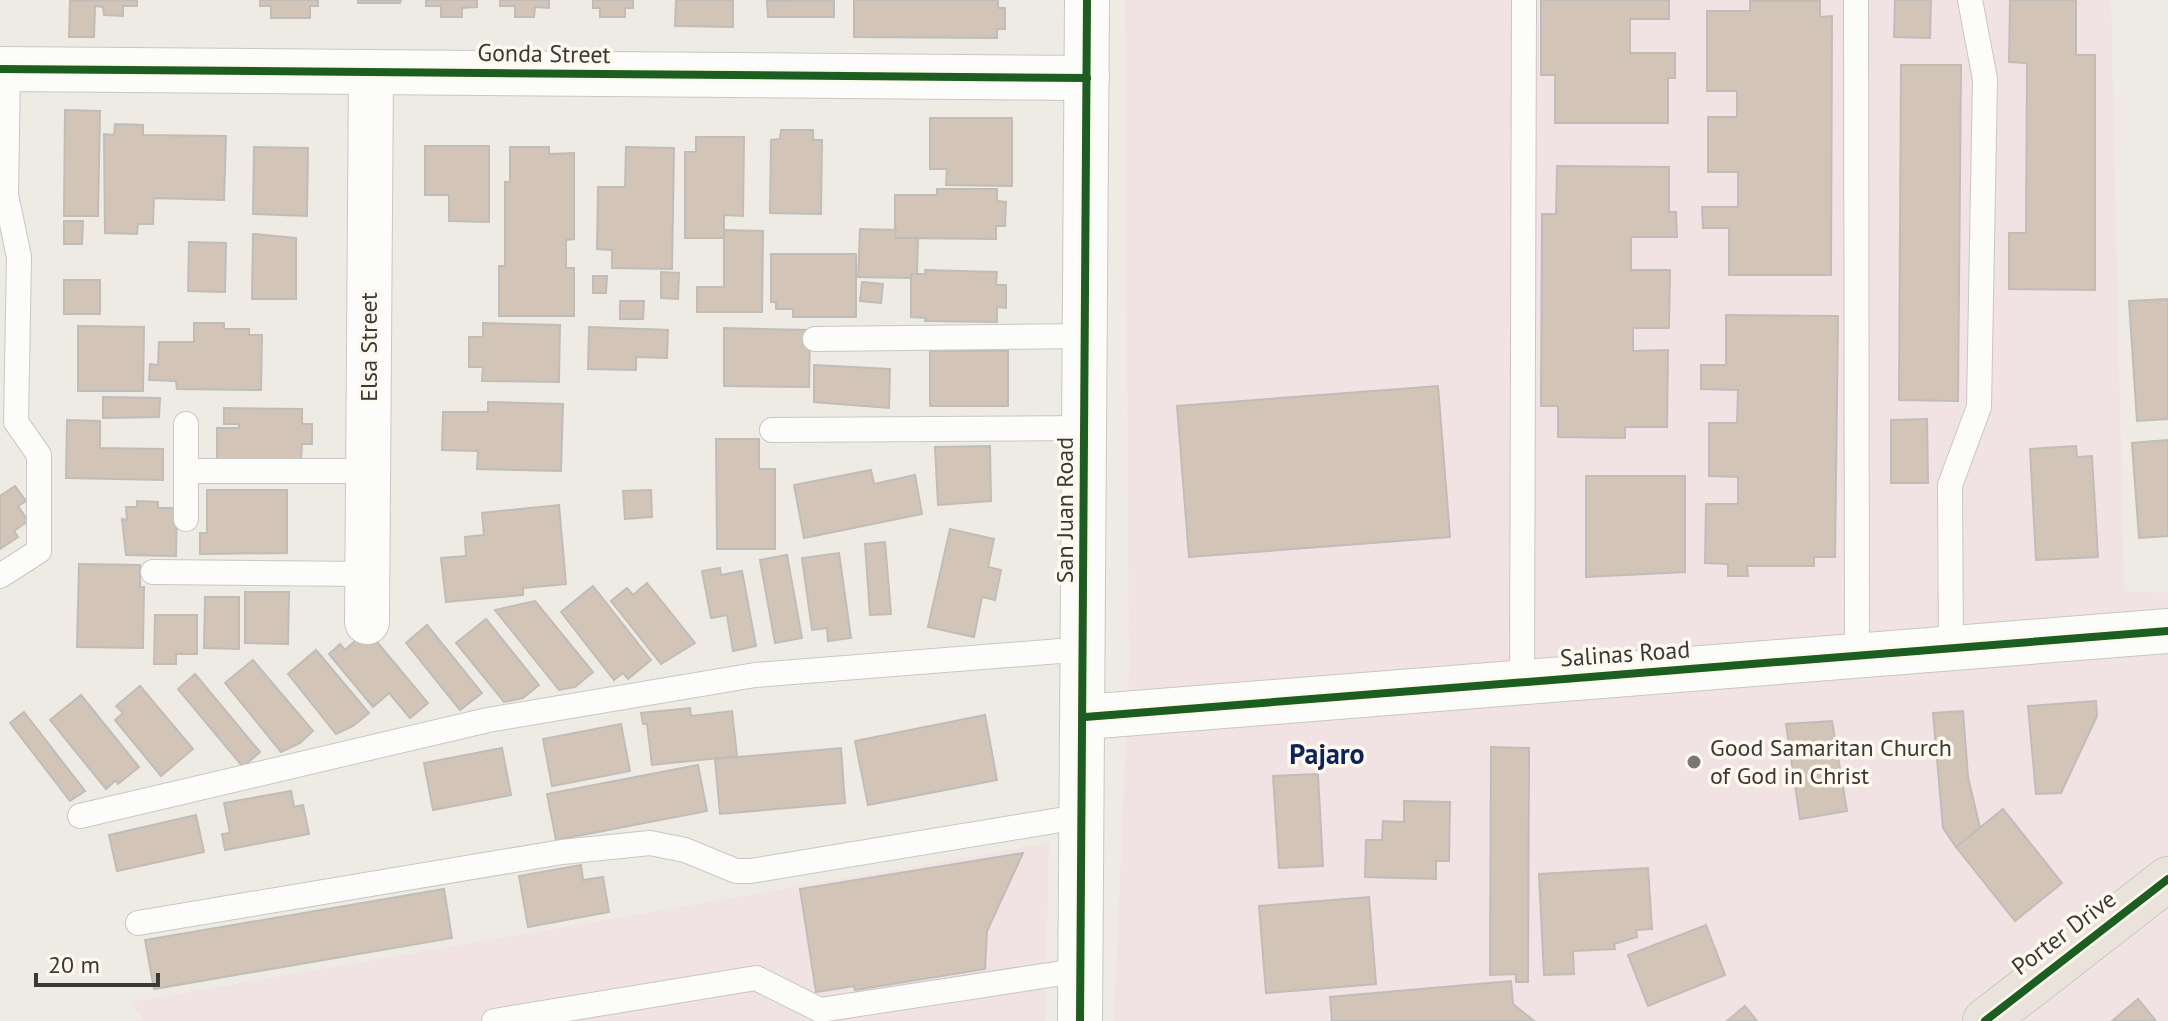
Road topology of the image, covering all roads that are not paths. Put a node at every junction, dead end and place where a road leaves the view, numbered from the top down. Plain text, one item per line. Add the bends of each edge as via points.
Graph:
1 (1087, 0) edge
2 (1524, 0) edge
3 (1856, 0) edge
4 (1970, 0) edge
5 (4, 69) edge
6 (371, 72) junction
7 (1087, 78) junction
8 (7, 233) edge
9 (1085, 336) junction
10 (815, 339) dead end
11 (8, 401) edge
12 (186, 424) dead end
13 (1085, 428) junction
14 (772, 430) dead end
15 (186, 471) junction
16 (369, 471) junction
17 (186, 519) dead end
18 (153, 572) dead end
19 (368, 574) junction
20 (0, 576) edge
21 (367, 622) dead end
22 (2168, 631) edge
23 (1951, 648) junction
24 (1085, 649) junction
25 (1857, 656) junction
26 (1522, 682) junction
27 (1085, 717) junction
28 (80, 816) dead end
29 (1084, 816) junction
30 (2168, 879) edge
31 (138, 923) dead end
32 (1082, 970) junction
33 (494, 1021) edge
34 (1080, 1021) edge
35 (1985, 1021) edge

1 - 7 street, San Juan Road
2 - 26 lane
3 - 25 lane
4 - 23 lane via 1985,79 1979,407 1950,485
5 - 6 street, Gonda Street
5 - 8 lane
6 - 7 street, Gonda Street
6 - 16 street, Elsa Street
7 - 9 street, San Juan Road
8 - 11 lane via 19,257
9 - 10 lane
9 - 13 street, San Juan Road
11 - 20 lane via 39,455 39,551
12 - 15 lane
13 - 14 lane
13 - 24 street, San Juan Road
15 - 16 lane
15 - 17 lane
16 - 19 street, Elsa Street
18 - 19 lane
19 - 21 street, Elsa Street
22 - 23 street, Salinas Road
23 - 25 street, Salinas Road
24 - 27 street, San Juan Road
24 - 28 lane via 755,675 488,720
25 - 26 street, Salinas Road
26 - 27 street, Salinas Road
27 - 29 street, San Juan Road
29 - 31 lane via 751,871 736,871 667,845 562,852
29 - 32 street, San Juan Road
30 - 35 main road, Porter Drive
32 - 33 lane via 820,1010 756,978
32 - 34 street, San Juan Road

